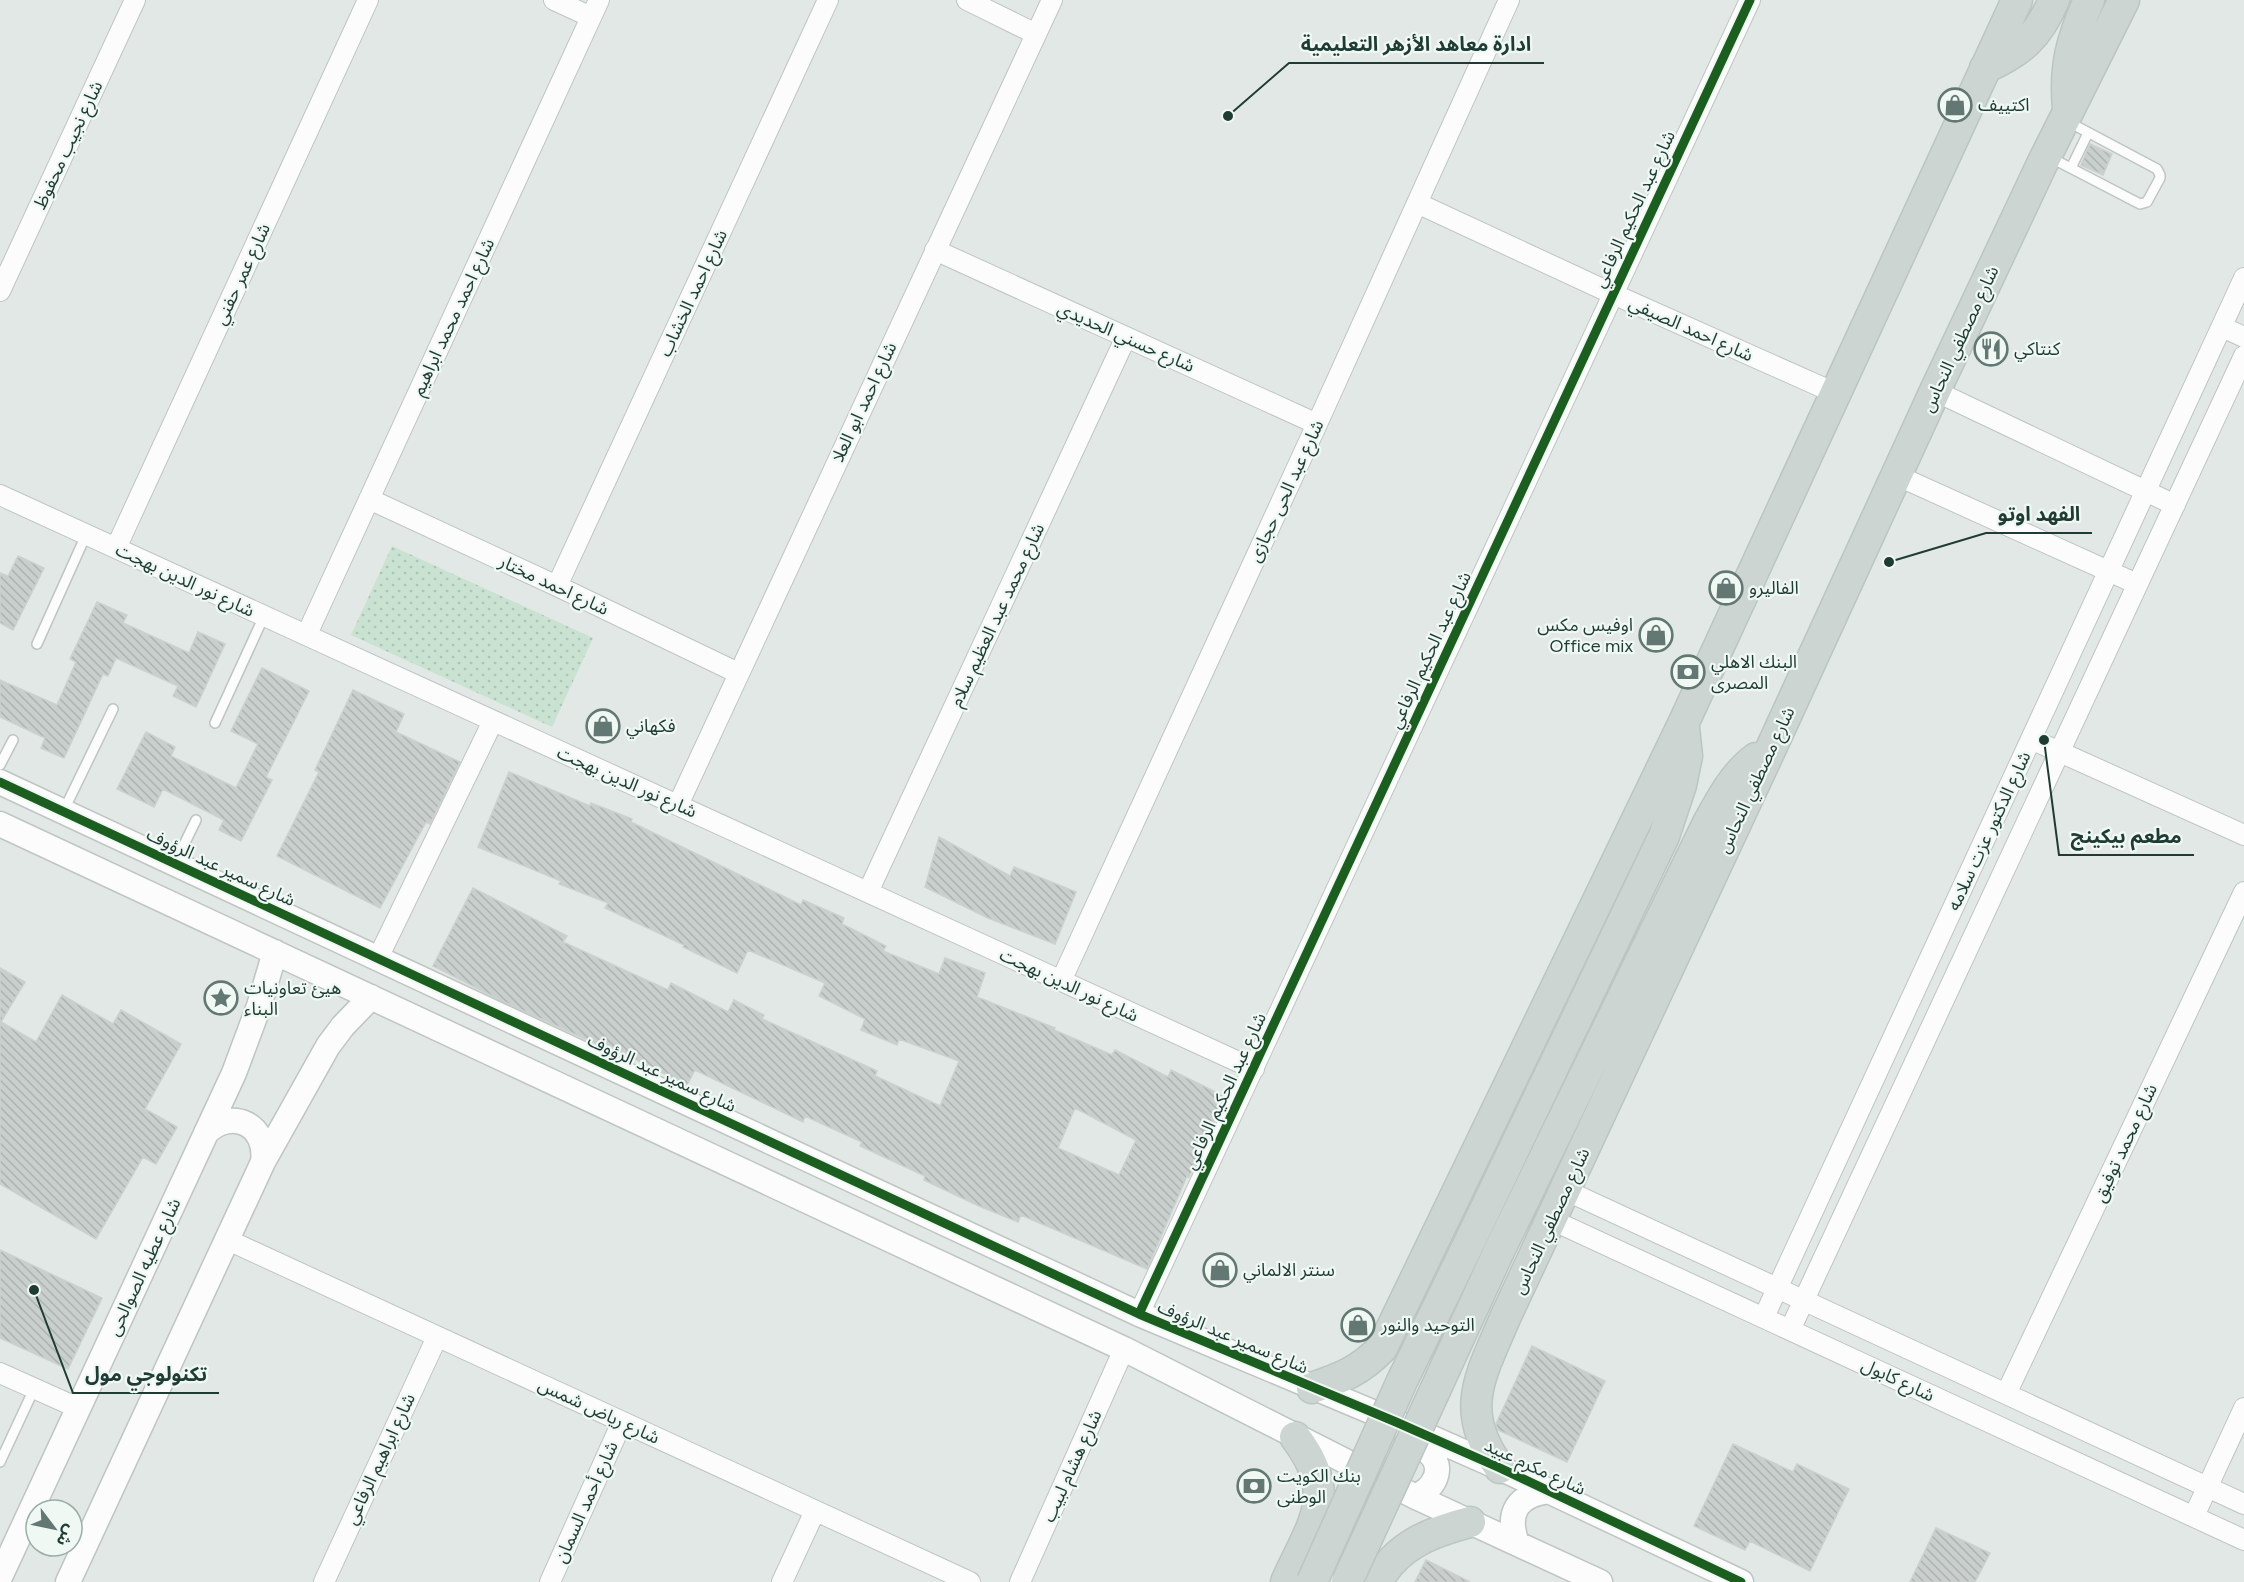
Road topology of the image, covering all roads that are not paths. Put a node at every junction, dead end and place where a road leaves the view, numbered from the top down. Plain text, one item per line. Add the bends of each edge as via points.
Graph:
1 (135, 0) edge
2 (368, 0) edge
3 (554, 0) edge
4 (828, 0) edge
5 (967, 0) edge
6 (1052, 0) edge
7 (1509, 0) edge
8 (1750, 0) edge
9 (2017, 0) edge
10 (2054, 0) edge
11 (2089, 0) edge
12 (2124, 0) edge
13 (595, 8) edge
14 (1036, 34) junction
15 (1985, 68) junction
16 (2078, 123) junction
17 (2042, 164) junction
18 (2071, 168) junction
19 (1417, 203) junction
20 (935, 250) junction
21 (2244, 279) edge
22 (0, 291) edge
23 (1613, 294) junction
24 (2222, 327) junction
25 (1126, 337) junction
26 (2244, 337) edge
27 (2244, 356) edge
28 (1935, 391) junction
29 (1835, 393) junction
30 (1317, 424) junction
31 (1896, 475) junction
32 (2146, 491) junction
33 (0, 495) edge
34 (369, 499) junction
35 (2175, 505) junction
36 (86, 534) junction
37 (116, 548) junction
38 (2108, 572) junction
39 (2137, 584) junction
40 (557, 586) junction
41 (264, 616) junction
42 (307, 634) junction
43 (37, 644) dead end
44 (738, 674) junction
45 (112, 709) dead end
46 (493, 721) junction
47 (214, 723) dead end
48 (1684, 723) junction
49 (2031, 739) junction
50 (13, 740) dead end
51 (1773, 744) junction
52 (2060, 752) junction
53 (0, 765) edge
54 (0, 782) edge
55 (678, 805) junction
56 (63, 812) junction
57 (196, 820) dead end
58 (0, 824) edge
59 (2244, 835) edge
60 (175, 864) junction
61 (868, 892) junction
62 (2244, 892) edge
63 (275, 952) junction
64 (378, 958) junction
65 (1061, 981) junction
66 (371, 997) junction
67 (1254, 1069) junction
68 (206, 1133) junction
69 (263, 1162) junction
70 (1565, 1190) junction
71 (1552, 1220) junction
72 (228, 1240) junction
73 (1416, 1280) junction
74 (1777, 1288) junction
75 (1804, 1300) junction
76 (1139, 1314) junction
77 (1764, 1317) junction
78 (1504, 1318) junction
79 (1790, 1330) junction
80 (437, 1337) junction
81 (1124, 1349) junction
82 (0, 1373) edge
83 (1311, 1388) junction
84 (34, 1389) junction
85 (2006, 1394) junction
86 (78, 1408) junction
87 (2244, 1408) edge
88 (622, 1422) junction
89 (1396, 1422) junction
90 (1295, 1437) junction
91 (0, 1462) edge
92 (1500, 1468) junction
93 (2207, 1487) junction
94 (1549, 1491) junction
95 (1414, 1496) junction
96 (2244, 1504) edge
97 (815, 1511) junction
98 (2193, 1516) junction
99 (1470, 1522) junction
100 (2244, 1540) edge
101 (1517, 1543) junction
102 (0, 1577) edge
103 (1296, 1580) edge
104 (68, 1582) edge
105 (324, 1582) edge
106 (550, 1582) edge
107 (782, 1582) edge
108 (970, 1582) edge
109 (1020, 1582) edge
110 (1339, 1582) edge
111 (1347, 1582) edge
112 (1377, 1582) edge
113 (1600, 1582) edge
114 (1741, 1582) edge

1 - 22 street, شارع نجيب محفوظ
2 - 37 street, شارع عمر حفني
3 - 13 street
4 - 40 street, شارع احمد الخشاب
5 - 14 street
6 - 14 street, شارع احمد ابو العلا
7 - 19 street, شارع عبد الحى حجازى
8 - 23 street, شارع عبد الحكيم الرفاعي
9 - 15 main road
10 - 15 main road via 2029,42
11 - 16 main road via 2069,56 2066,85
12 - 16 main road, شارع مصطفي النحاس
13 - 34 street, شارع احمد محمد ابراهيم
14 - 20 street, شارع احمد ابو العلا
15 - 29 main road
16 - 17 main road, شارع مصطفي النحاس
16 - 18 lane
16 - 18 lane via 2111,149 2157,169 2160,175 2147,202 2140,204 2097,177
17 - 18 lane via 2054,161
17 - 28 main road, شارع مصطفي النحاس
19 - 23 street, شارع احمد الصيفي
19 - 30 street, شارع عبد الحى حجازى
20 - 25 street, شارع حسني الحديدي
20 - 44 street, شارع احمد ابو العلا
21 - 24 street, شارع الدكتور عزت سلامه
23 - 29 street, شارع احمد الصيفي
23 - 67 street, شارع عبد الحكيم الرفاعي
24 - 26 street
24 - 32 street, شارع الدكتور عزت سلامه
25 - 30 street, شارع حسني الحديدي
25 - 61 street, شارع محمد عبد العظيم سلام
27 - 35 street, شارع الدكتور عزت سلامه
28 - 31 main road, شارع مصطفي النحاس
28 - 32 street
29 - 48 main road
30 - 65 street, شارع عبد الحى حجازى
31 - 38 street
31 - 51 main road, شارع مصطفي النحاس
32 - 35 street
32 - 38 street, شارع الدكتور عزت سلامه
33 - 36 street, شارع نور الدين بهجت
34 - 40 street, شارع احمد مختار
34 - 42 street, شارع احمد محمد ابراهيم
35 - 39 street, شارع الدكتور عزت سلامه
36 - 37 street, شارع نور الدين بهجت
36 - 43 lane
37 - 41 street, شارع نور الدين بهجت
38 - 39 street
38 - 49 street, شارع الدكتور عزت سلامه
39 - 52 street, شارع الدكتور عزت سلامه
40 - 44 street, شارع احمد مختار
41 - 42 street, شارع نور الدين بهجت
41 - 47 lane
42 - 46 street, شارع نور الدين بهجت
44 - 55 street, شارع احمد ابو العلا
45 - 56 lane
46 - 55 street, شارع نور الدين بهجت
46 - 64 street
48 - 73 main road
48 - 103 main road, bridge via 1687,756 1682,785 1664,836 1402,1381
49 - 52 street
49 - 74 street, شارع الدكتور عزت سلامه
50 - 53 lane
51 - 70 main road, شارع مصطفي النحاس
51 - 111 main road, bridge via 1747,764 1707,825 1494,1262
52 - 59 street
52 - 75 street, شارع الدكتور عزت سلامه
54 - 56 street, شارع سمير عبد الرؤوف
55 - 61 street, شارع نور الدين بهجت
56 - 60 street, شارع سمير عبد الرؤوف
57 - 60 lane
58 - 63 street
60 - 64 street, شارع سمير عبد الرؤوف
61 - 65 street, شارع نور الدين بهجت
62 - 85 street, شارع محمد توفيق
63 - 66 street
63 - 68 street, شارع عطيه الصوالحى via 247,1041
64 - 76 street, شارع سمير عبد الرؤوف
65 - 67 street, شارع نور الدين بهجت
66 - 69 street via 328,1046
66 - 81 street
67 - 76 street, شارع عبد الحكيم الرفاعي
68 - 69 street via 222,1121 251,1126 263,1142
68 - 86 street, شارع عطيه الصوالحى
69 - 72 street
70 - 71 main road, شارع مصطفي النحاس
70 - 74 street, شارع كابول
71 - 77 street, شارع كابول
71 - 78 main road, شارع مصطفي النحاس
72 - 80 street, شارع رياض شمس
72 - 104 street
73 - 78 main road via 1432,1309 1453,1326 1480,1329
73 - 83 main road via 1382,1348 1341,1378
74 - 75 street, شارع كابول
74 - 77 street, شارع الدكتور عزت سلامه
75 - 79 street, شارع الدكتور عزت سلامه
75 - 85 street, شارع كابول
76 - 83 street, شارع سمير عبد الرؤوف
77 - 79 street, شارع كابول
78 - 92 main road, شارع مصطفي النحاس via 1477,1386 1476,1400 1481,1436
79 - 98 street, شارع كابول
80 - 88 street, شارع رياض شمس
80 - 105 street, شارع ابراهيم الرفاعي
81 - 90 street
81 - 109 street, شارع هشام لبيب
82 - 84 street
83 - 89 street, شارع مكرم عبيد
84 - 86 street
84 - 91 lane
85 - 93 street, شارع كابول
86 - 102 street, شارع عطيه الصوالحى
87 - 93 street
88 - 97 street, شارع رياض شمس
88 - 106 street, شارع أحمد السمان
89 - 92 street, شارع مكرم عبيد
89 - 95 street via 1399,1435 1429,1452 1437,1466 1429,1490
90 - 95 street
90 - 103 main road via 1314,1466 1320,1492
92 - 94 street, شارع مكرم عبيد
93 - 96 street, شارع كابول
93 - 98 street
94 - 101 street via 1534,1493 1514,1514 1512,1529
94 - 114 street, شارع مكرم عبيد
95 - 99 street
97 - 107 street
97 - 108 street, شارع رياض شمس
98 - 100 street, شارع كابول
99 - 101 street
99 - 112 main road via 1441,1529 1413,1543 1397,1555
101 - 113 street
103 - 110 main road via 1299,1572 1319,1573

